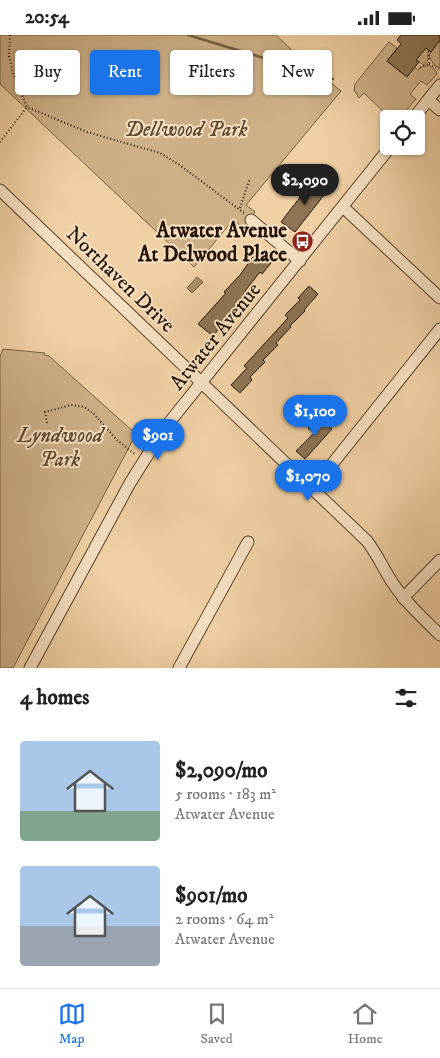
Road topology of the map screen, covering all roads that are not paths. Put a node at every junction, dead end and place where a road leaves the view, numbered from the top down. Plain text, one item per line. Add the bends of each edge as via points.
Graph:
1 (440, 85) edge
2 (428, 100) junction
3 (420, 110) edge
4 (440, 110) edge
5 (385, 155) edge
6 (0, 190) edge
7 (343, 207) junction
8 (251, 219) road end
9 (300, 261) junction
10 (440, 298) edge
11 (440, 329) edge
12 (201, 383) junction
13 (313, 488) junction
14 (248, 542) dead end
15 (440, 560) edge
16 (403, 598) junction
17 (440, 635) edge
18 (30, 668) edge
19 (179, 668) edge

1 - 2 street
2 - 3 street
2 - 4 street
5 - 7 street, Atwater Avenue
6 - 12 street, Northaven Drive
7 - 9 street, Atwater Avenue
7 - 10 street
8 - 9 street
9 - 12 street, Atwater Avenue
11 - 13 street
12 - 13 street, Northaven Drive
12 - 18 street, Atwater Avenue via 143,461
13 - 16 street, Northaven Drive via 367,541
14 - 19 street
15 - 16 street
16 - 17 street, Northaven Drive

